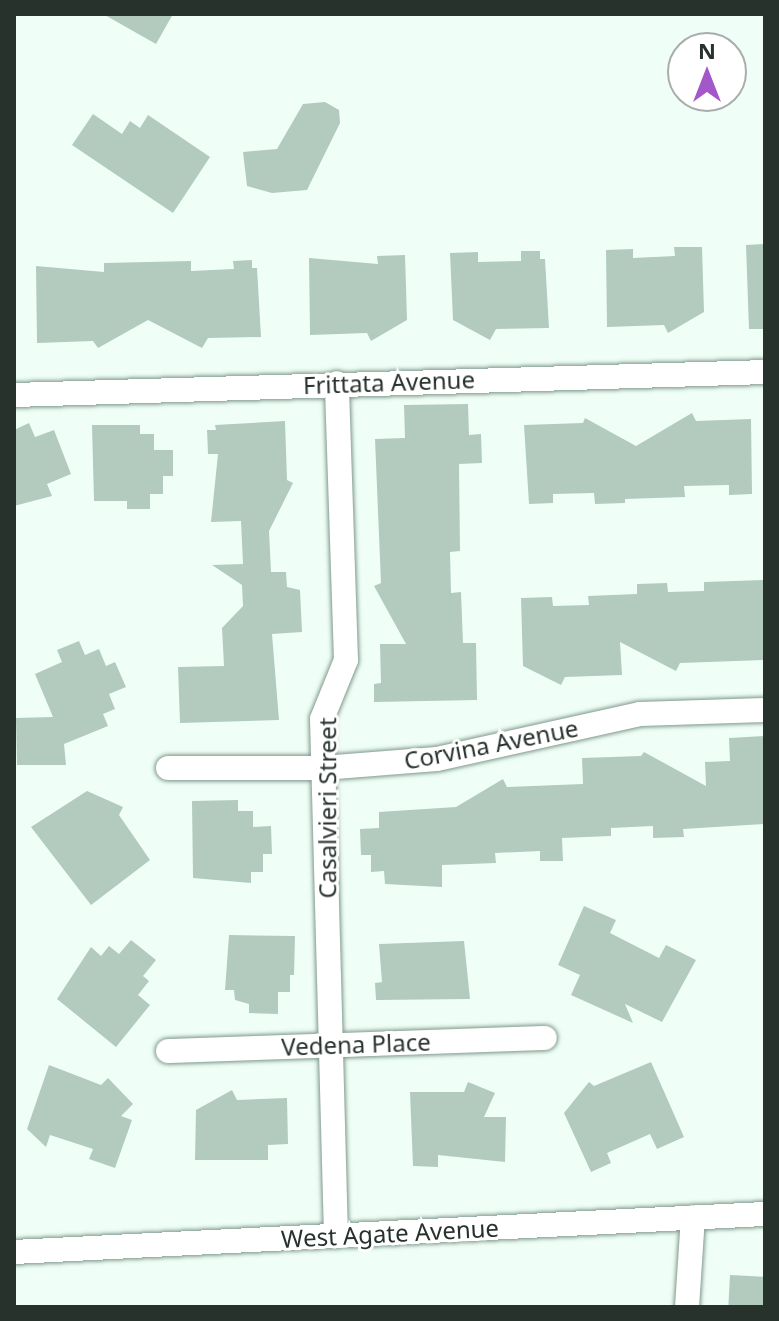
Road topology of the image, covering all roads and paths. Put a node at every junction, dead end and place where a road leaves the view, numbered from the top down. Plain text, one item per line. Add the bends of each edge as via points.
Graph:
1 (765, 372) edge
2 (337, 383) junction
3 (14, 395) edge
4 (765, 710) edge
5 (168, 768) dead end
6 (323, 768) junction
7 (545, 1038) dead end
8 (331, 1045) junction
9 (168, 1051) dead end
10 (765, 1214) edge
11 (693, 1217) junction
12 (336, 1236) junction
13 (14, 1252) edge
14 (687, 1307) edge

1 - 2 street, Frittata Avenue
2 - 3 street, Frittata Avenue
2 - 6 street, Casalvieri Street via 346,660 322,719
4 - 6 street, Corvina Avenue via 640,714 437,759
5 - 6 street, Corvina Avenue
6 - 8 street, Casalvieri Street
7 - 8 street, Vedena Place
8 - 9 street, Vedena Place
8 - 12 street, Casalvieri Street
10 - 11 street, West Agate Avenue
11 - 12 street, West Agate Avenue
11 - 14 street
12 - 13 street, West Agate Avenue

